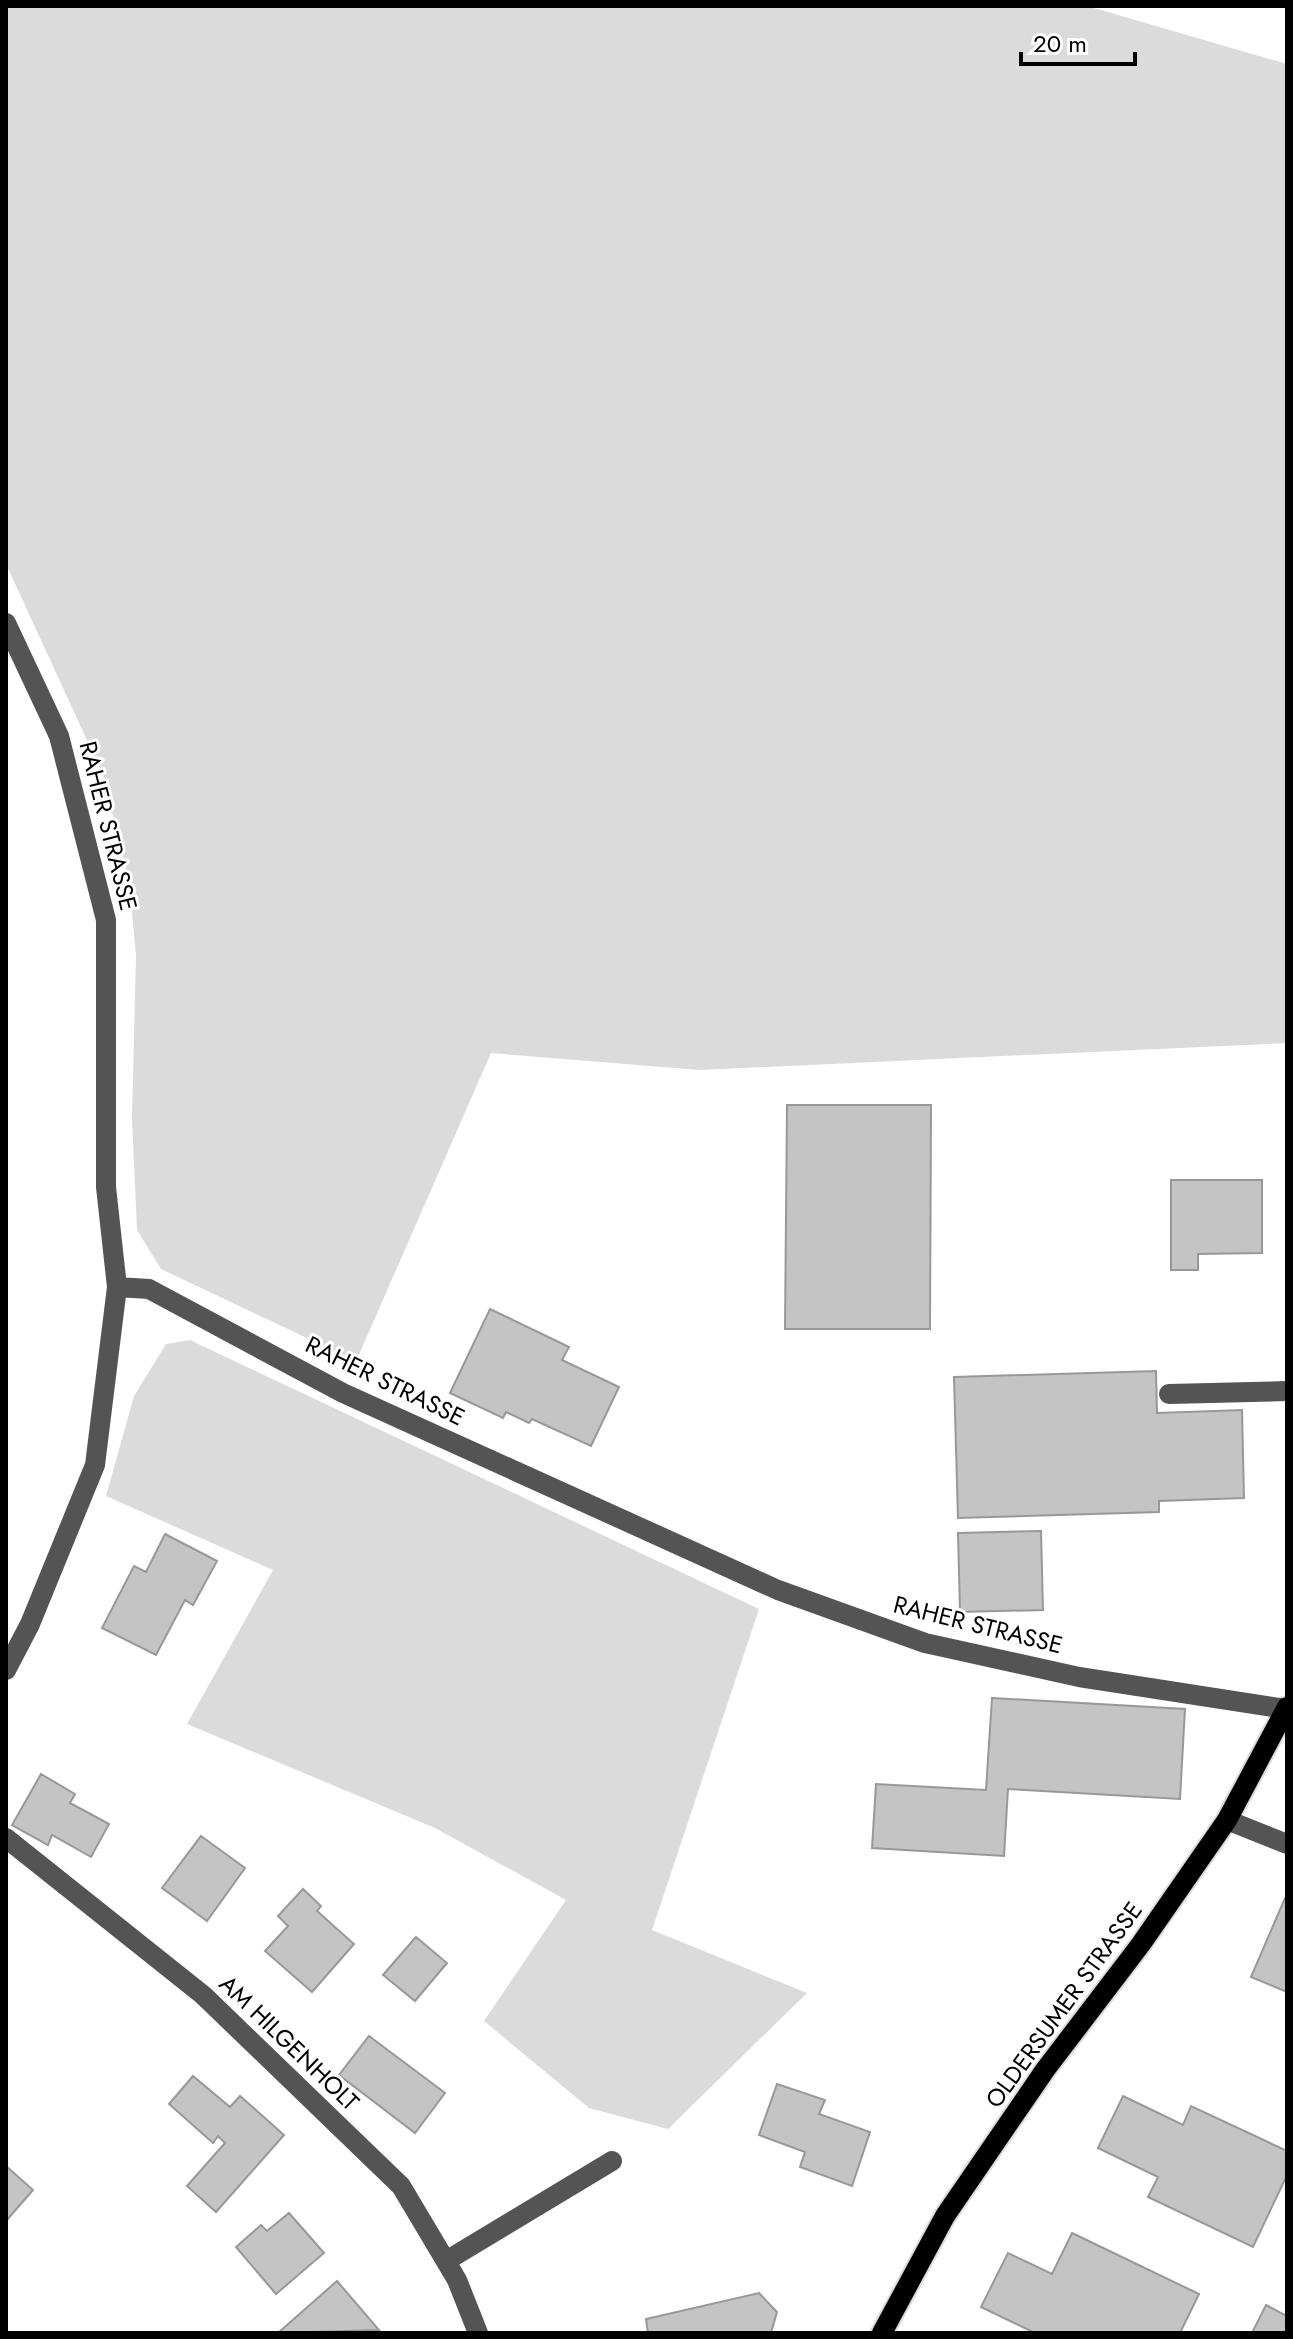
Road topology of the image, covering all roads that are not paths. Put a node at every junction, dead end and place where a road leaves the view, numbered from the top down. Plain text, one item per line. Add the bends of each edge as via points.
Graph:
1 (6, 623) edge
2 (117, 1287) junction
3 (1287, 1391) edge
4 (1169, 1394) dead end
5 (6, 1670) edge
6 (1287, 1708) edge
7 (1227, 1820) junction
8 (6, 1838) edge
9 (1287, 1844) edge
10 (612, 2161) dead end
11 (446, 2261) junction
12 (478, 2333) edge
13 (882, 2333) edge

1 - 2 street, RAHER STRASSE via 59,736 106,920 106,1187
2 - 5 street via 95,1465
2 - 6 street, RAHER STRASSE via 149,1289 343,1393 778,1590 925,1643 1079,1677
3 - 4 street
6 - 7 main road, OLDERSUMER STRASSE
7 - 9 street
7 - 13 main road, OLDERSUMER STRASSE via 945,2216
8 - 11 street, AM HILGENHOLT via 203,1995 401,2186
10 - 11 street
11 - 12 street, AM HILGENHOLT

